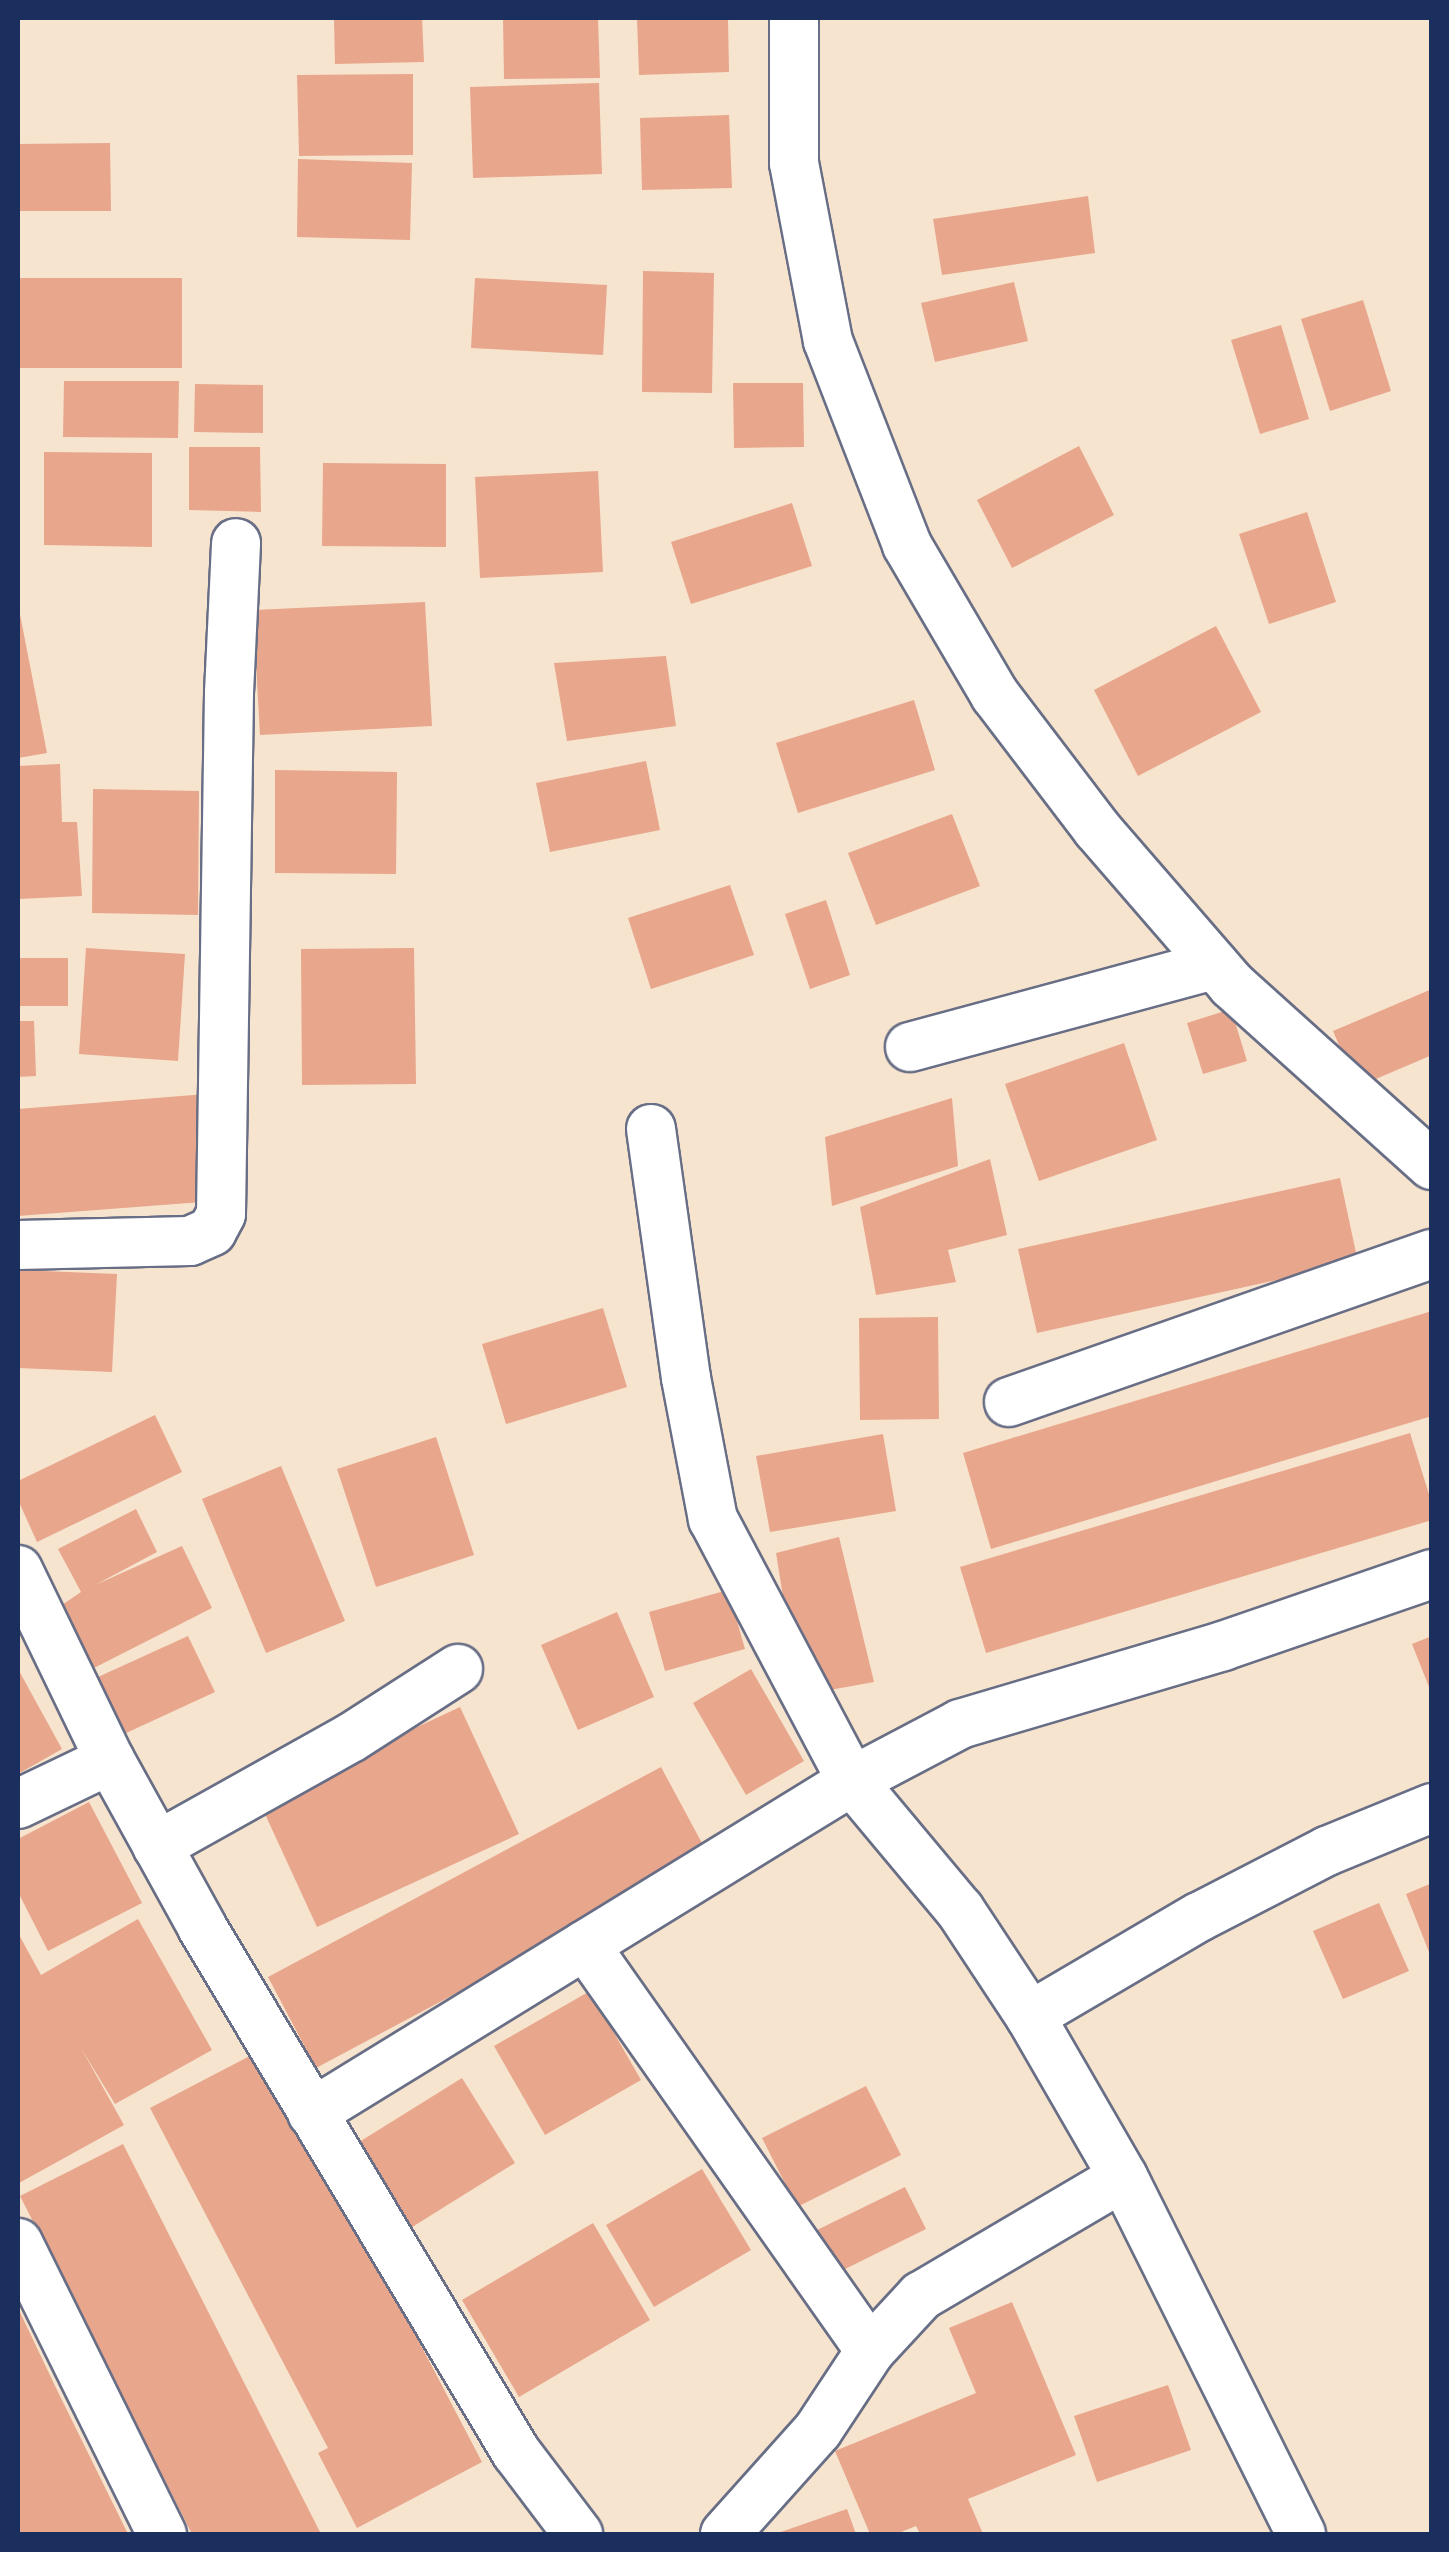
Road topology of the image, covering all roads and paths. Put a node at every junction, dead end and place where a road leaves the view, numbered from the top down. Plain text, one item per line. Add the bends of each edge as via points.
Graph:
1 (794, 18) edge
2 (236, 543) dead end
3 (1214, 964) junction
4 (910, 1047) dead end
5 (652, 1129) dead end
6 (1432, 1165) edge
7 (18, 1244) edge
8 (1432, 1254) edge
9 (1009, 1402) dead end
10 (18, 1570) edge
11 (1432, 1574) edge
12 (458, 1668) dead end
13 (110, 1760) junction
14 (852, 1781) junction
15 (18, 1804) edge
16 (1432, 1808) edge
17 (156, 1846) junction
18 (585, 1945) junction
19 (1030, 2016) junction
20 (312, 2114) junction
21 (1123, 2177) junction
22 (18, 2243) edge
23 (870, 2351) junction
24 (561, 2530) edge
25 (162, 2534) edge
26 (725, 2534) edge
27 (1300, 2534) edge

1 - 3 street via 794,163 828,341 906,545 995,695 1097,830
2 - 7 street via 221,1214 212,1231 190,1241
3 - 4 street
3 - 6 street
5 - 14 street via 713,1519
8 - 9 street
10 - 13 street
11 - 14 street via 1223,1646 960,1724
12 - 17 street via 352,1737
13 - 15 street
13 - 17 street
14 - 18 street
14 - 19 street via 960,1910
16 - 19 street via 1326,1851 1215,1908
17 - 20 street
18 - 20 street
18 - 23 street
19 - 21 street
20 - 24 street
21 - 23 street via 920,2296
21 - 27 street
22 - 25 street
23 - 26 street via 818,2430

